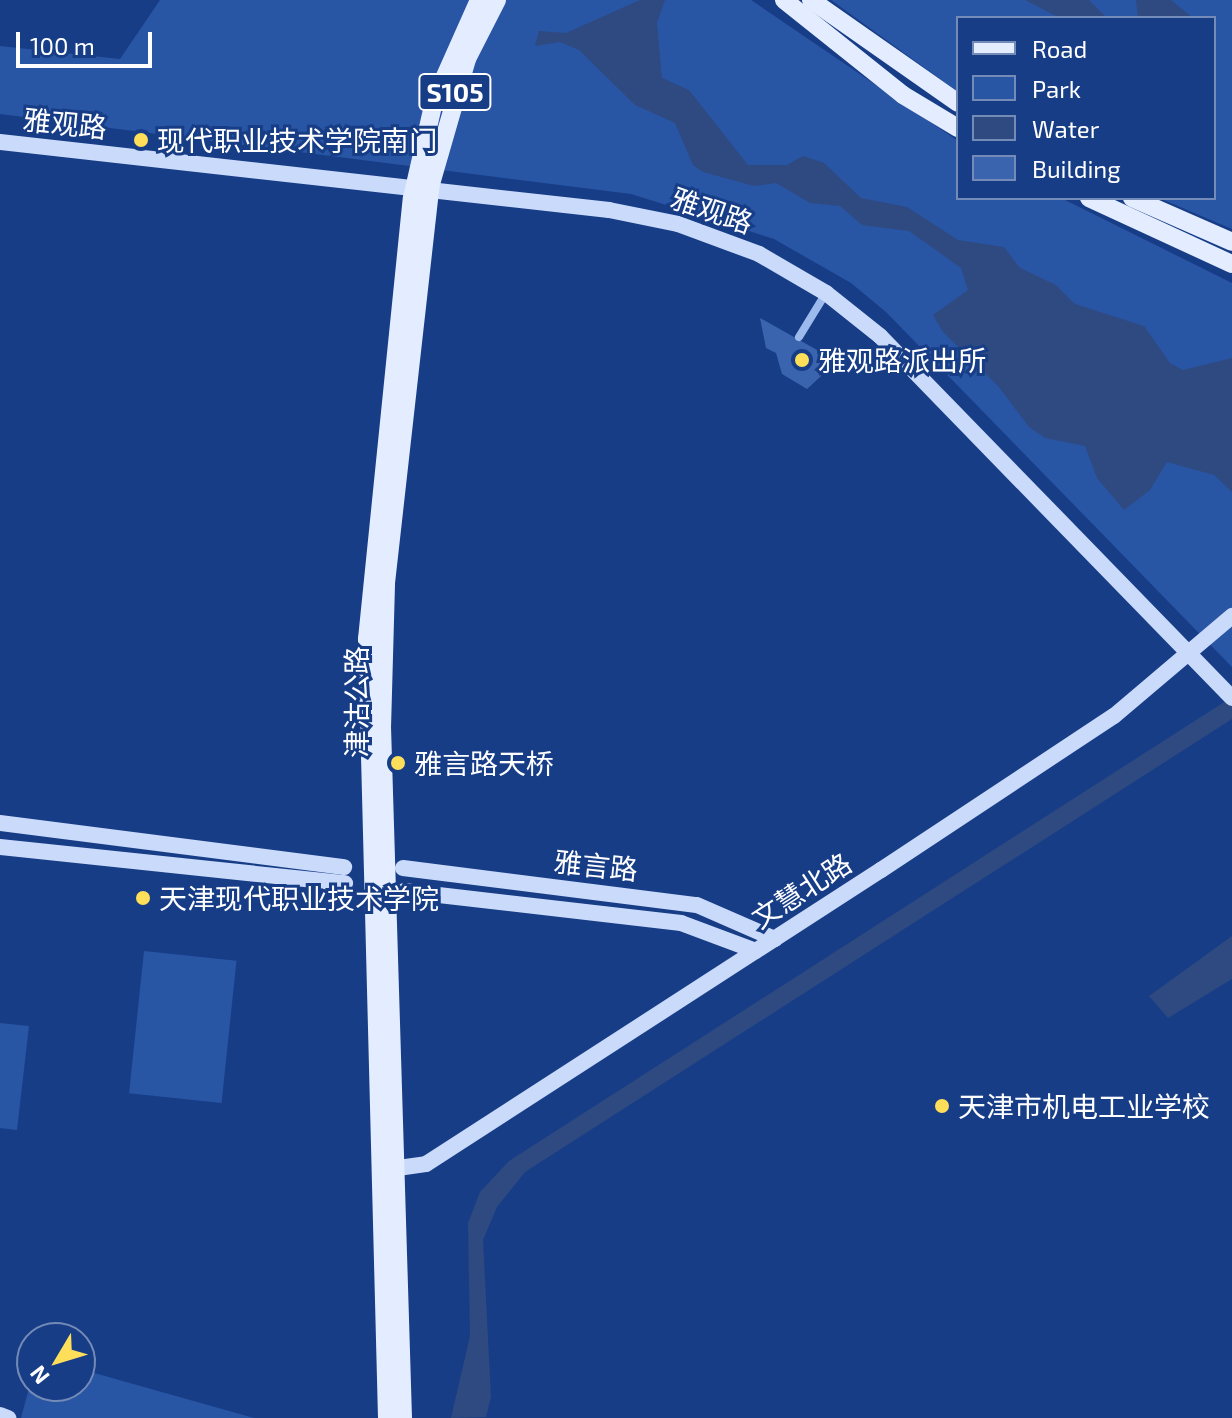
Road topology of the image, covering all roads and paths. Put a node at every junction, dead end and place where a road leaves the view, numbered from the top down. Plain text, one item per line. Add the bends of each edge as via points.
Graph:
1 (479, 0) edge
2 (497, 0) edge
3 (784, 0) edge
4 (811, 0) edge
5 (956, 102) edge
6 (956, 127) edge
7 (0, 140) edge
8 (422, 186) junction
9 (1093, 200) edge
10 (1137, 200) edge
11 (1232, 242) edge
12 (1232, 264) edge
13 (827, 291) junction
14 (799, 337) dead end
15 (1232, 616) edge
16 (1232, 625) edge
17 (1194, 654) junction
18 (1225, 686) edge
19 (1232, 698) edge
20 (0, 823) edge
21 (65, 830) junction
22 (0, 847) edge
23 (62, 854) junction
24 (272, 855) junction
25 (403, 868) dead end
26 (273, 877) junction
27 (404, 891) dead end
28 (775, 939) junction
29 (756, 951) junction
30 (387, 1175) junction
31 (0, 1415) edge
32 (8, 1418) edge
33 (387, 1418) edge
34 (403, 1418) edge

1 - 8 main road, 津沽公路 / S105 via 443,77
2 - 8 main road, 津沽公路 / S105 via 467,59
3 - 6 main road via 903,95
4 - 5 main road
7 - 8 main road, 雅观路
8 - 13 main road, 雅观路 via 660,219 759,254
8 - 30 main road, 津沽公路 / S105 via 384,443 366,683
9 - 12 main road
10 - 11 main road
13 - 14 street
13 - 17 main road, 雅观路 via 900,356
15 - 17 main road, 文慧北路
16 - 17 main road, 文慧北路
17 - 18 main road, 雅观路
17 - 28 main road, 文慧北路 via 1114,716
17 - 30 main road, 文慧北路 via 1112,727 528,1107 423,1172
18 - 19 main road, 雅观路
20 - 21 main road
21 - 23 street
21 - 24 main road
22 - 23 main road
23 - 26 main road
24 - 26 street
24 - 26 main road via 345,875
25 - 28 main road, 雅言路 via 697,905
27 - 29 main road, 雅言路 via 681,923
28 - 29 main road, 文慧北路
29 - 30 main road, 文慧北路 via 426,1164
30 - 33 main road, 津沽公路 / S105
30 - 34 main road, 津沽公路 / S105
31 - 32 main road

